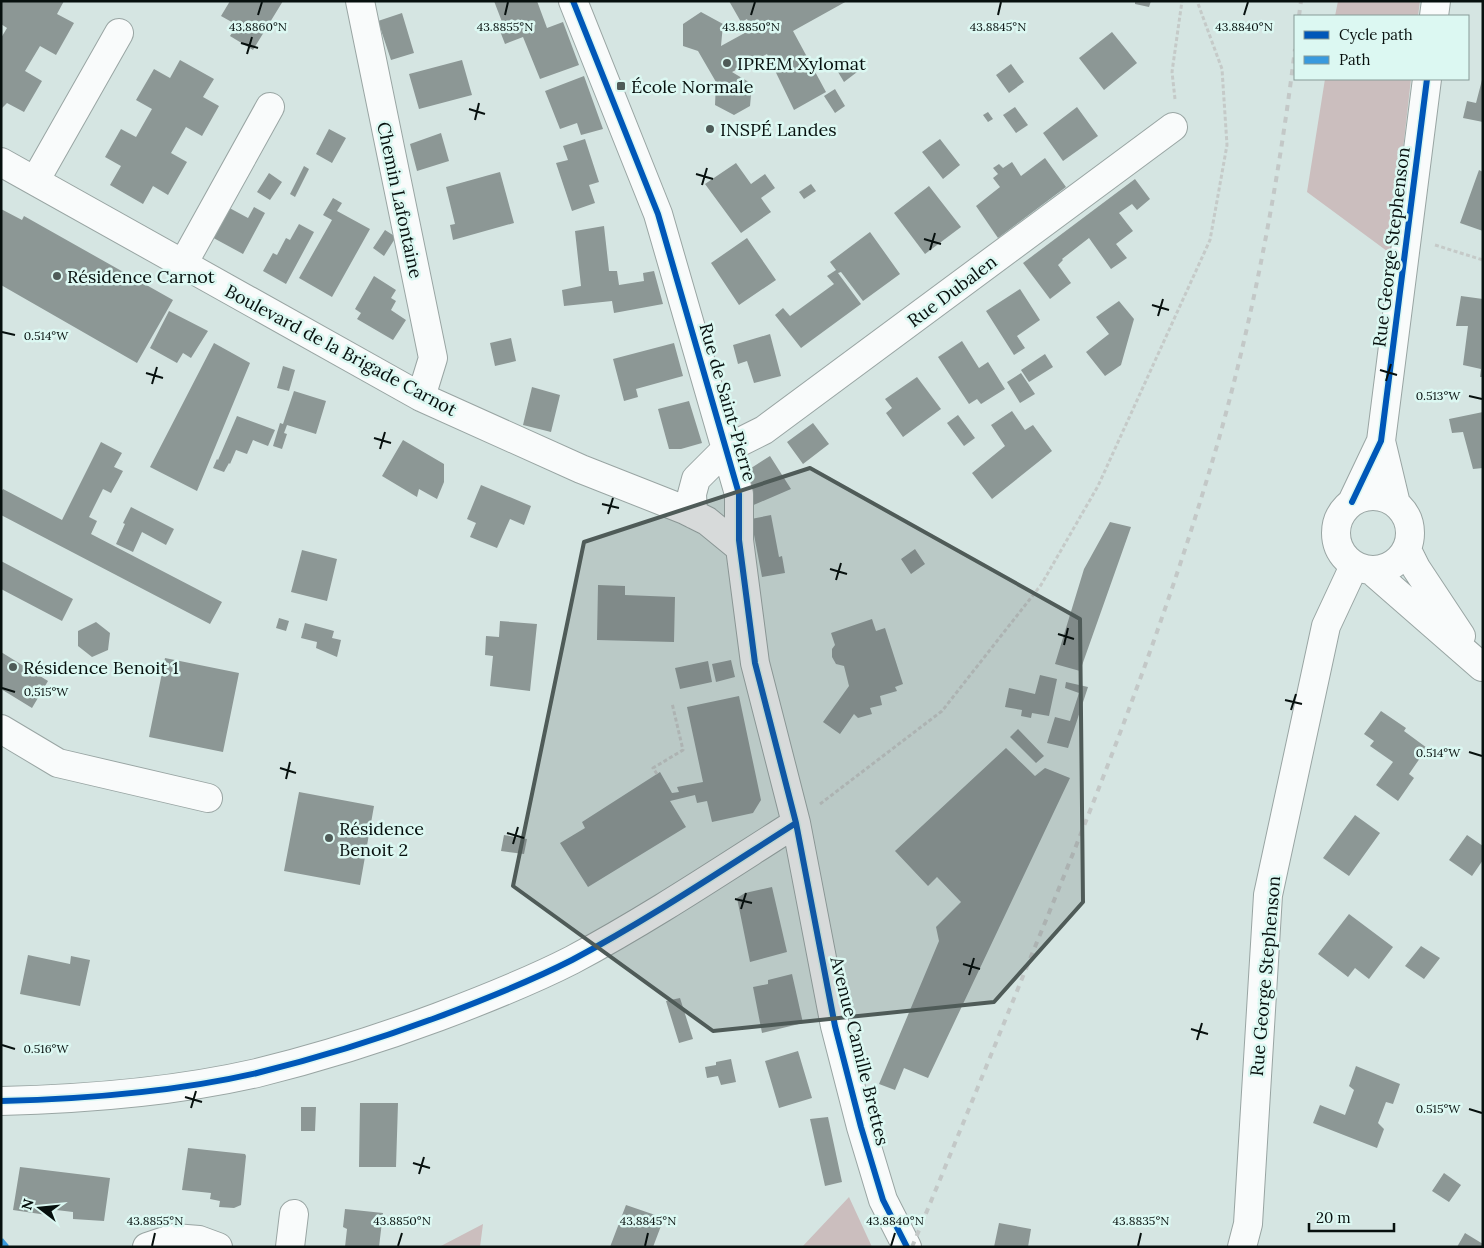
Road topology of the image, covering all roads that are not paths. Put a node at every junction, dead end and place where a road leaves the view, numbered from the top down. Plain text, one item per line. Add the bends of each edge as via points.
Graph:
1 (360, 1) edge
2 (572, 1) edge
3 (1436, 1) edge
4 (1434, 15) edge
5 (119, 33) dead end
6 (1427, 80) edge
7 (270, 107) dead end
8 (1173, 127) road end
9 (1, 162) edge
10 (35, 181) junction
11 (184, 264) junction
12 (421, 397) junction
13 (1381, 441) junction
14 (726, 449) junction
15 (1352, 502) junction
16 (1396, 504) junction
17 (693, 514) junction
18 (740, 548) junction
19 (1407, 550) junction
20 (1363, 568) junction
21 (1482, 667) edge
22 (1, 729) edge
23 (208, 798) dead end
24 (796, 823) junction
25 (802, 856) joint
26 (1, 1100) edge
27 (294, 1214) dead end
28 (147, 1247) edge
29 (218, 1247) edge
30 (290, 1247) edge
31 (906, 1247) edge
32 (1242, 1247) edge

1 - 12 street, Chemin Lafontaine via 433,358
2 - 14 street, Rue de Saint-Pierre via 658,214
3 - 4 street
5 - 10 street
6 - 13 street, Rue George Stephenson
7 - 11 street
8 - 14 street, Rue Dubalen via 764,430
9 - 10 street, Boulevard de la Brigade Carnot
10 - 11 street, Boulevard de la Brigade Carnot
11 - 12 street, Boulevard de la Brigade Carnot
12 - 17 street, Boulevard de la Brigade Carnot via 581,469
13 - 15 street, Rue George Stephenson
13 - 16 street, Rue George Stephenson
14 - 17 street via 696,479 692,494
14 - 18 street, Rue de Saint-Pierre via 739,494
15 - 16 street via 1373,496
15 - 20 street via 1337,520 1337,546 1344,558
16 - 19 street via 1405,513 1409,525
17 - 18 street, Boulevard de la Brigade Carnot via 707,521
18 - 24 street, Rue de Saint-Pierre via 755,663
19 - 20 street via 1399,562 1389,567
19 - 21 street
20 - 21 street
20 - 32 street, Rue George Stephenson via 1326,626 1268,895 1248,1224
22 - 23 street via 58,763
24 - 25 street, Rue de Saint-Pierre
24 - 26 street via 629,928 570,960 484,1000 392,1034 256,1073 207,1083 84,1098
25 - 31 street, Avenue Camille Brettes via 834,1026 883,1200
27 - 30 street
28 - 29 street via 174,1238 198,1240

